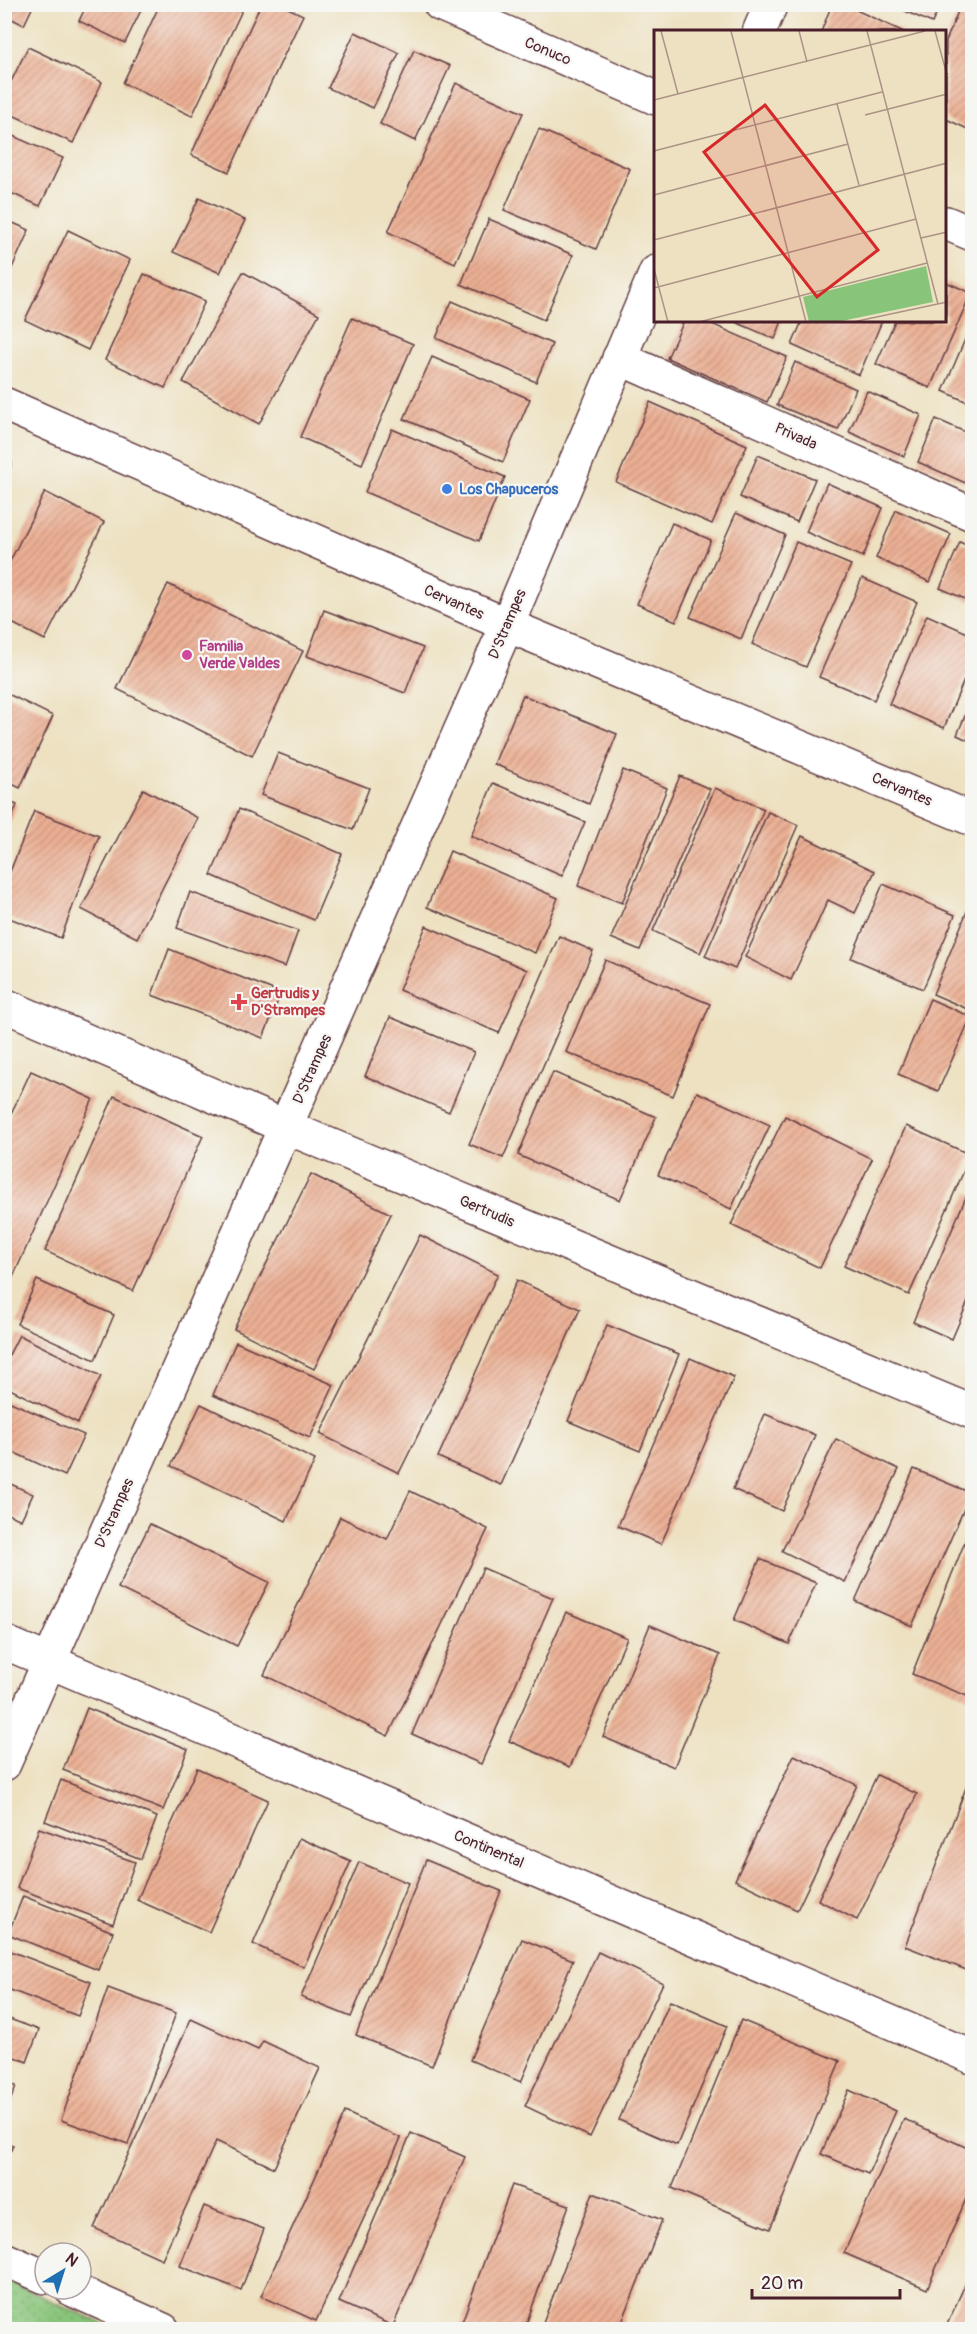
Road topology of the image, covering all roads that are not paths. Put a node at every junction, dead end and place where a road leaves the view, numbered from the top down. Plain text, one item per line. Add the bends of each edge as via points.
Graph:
1 (440, 4) edge
2 (771, 4) edge
3 (760, 30) edge
4 (654, 97) edge
5 (947, 224) edge
6 (972, 234) edge
7 (654, 277) edge
8 (619, 358) junction
9 (4, 404) edge
10 (972, 514) edge
11 (507, 625) junction
12 (972, 819) edge
13 (4, 1005) edge
14 (286, 1127) junction
15 (972, 1412) edge
16 (4, 1641) edge
17 (49, 1660) junction
18 (4, 1764) edge
19 (972, 2057) edge
20 (4, 2259) edge
21 (33, 2272) edge
22 (93, 2299) edge
23 (163, 2330) edge

1 - 4 street, Conuco
2 - 3 street
5 - 6 street
7 - 8 street, D'Strampes
8 - 10 street, Privada
8 - 11 street, D'Strampes
9 - 11 street, Cervantes
11 - 12 street, Cervantes
11 - 14 street, D'Strampes
13 - 14 street, Gertrudis
14 - 15 street, Gertrudis
14 - 17 street, D'Strampes
16 - 17 street, Continental
17 - 18 street, D'Strampes
17 - 19 street, Continental
20 - 21 street
22 - 23 street

